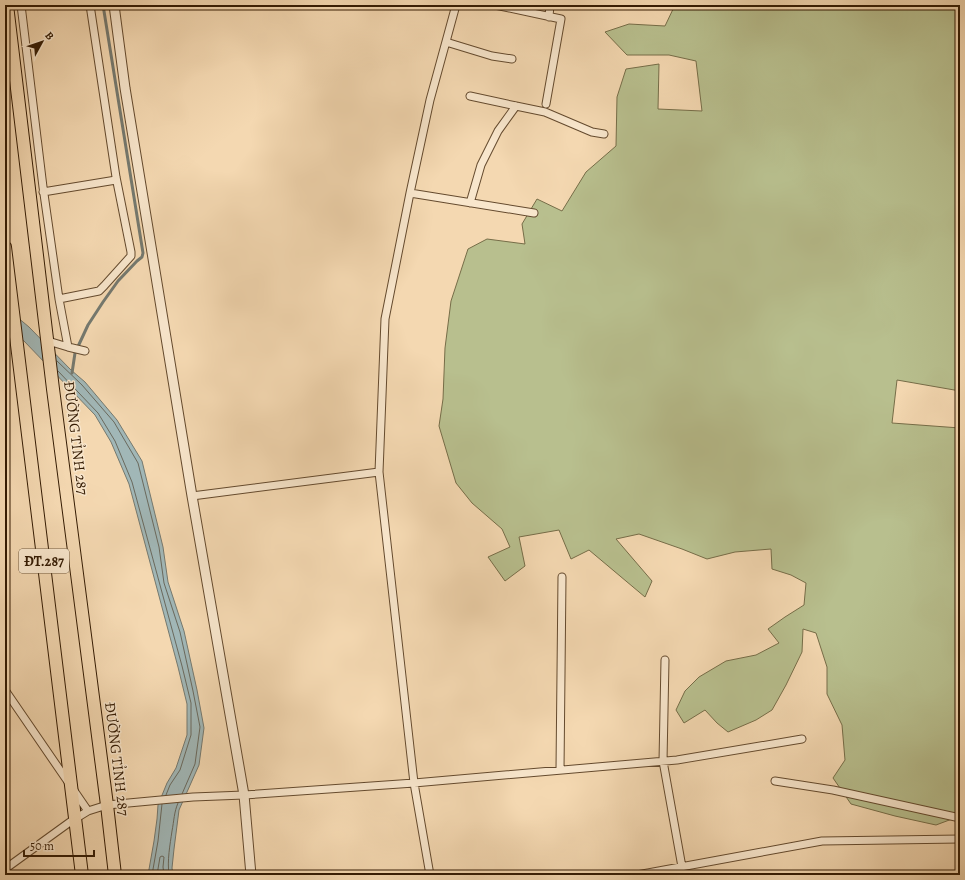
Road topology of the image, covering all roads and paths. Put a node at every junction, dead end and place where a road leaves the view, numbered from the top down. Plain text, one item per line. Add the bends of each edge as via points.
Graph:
1 (7, 5) edge
2 (21, 5) edge
3 (90, 5) edge
4 (114, 5) edge
5 (456, 5) edge
6 (495, 5) edge
7 (550, 5) edge
8 (548, 17) junction
9 (446, 42) junction
10 (512, 59) dead end
11 (470, 96) dead end
12 (546, 104) dead end
13 (516, 106) junction
14 (604, 134) dead end
15 (116, 180) junction
16 (44, 192) junction
17 (410, 193) junction
18 (470, 202) junction
19 (534, 213) dead end
20 (5, 247) edge
21 (59, 299) junction
22 (48, 341) junction
23 (69, 347) junction
24 (85, 351) dead end
25 (379, 472) junction
26 (192, 496) junction
27 (562, 578) dead end
28 (665, 660) dead end
29 (5, 690) edge
30 (802, 739) dead end
31 (663, 761) junction
32 (560, 770) junction
33 (775, 781) dead end
34 (414, 783) junction
35 (72, 788) junction
36 (244, 795) junction
37 (107, 804) junction
38 (88, 811) junction
39 (960, 818) edge
40 (76, 819) junction
41 (960, 839) edge
42 (682, 867) junction
43 (5, 869) edge
44 (82, 875) edge
45 (115, 875) edge
46 (251, 875) edge
47 (430, 875) edge
48 (637, 875) edge

1 - 22 main road, ĐƯỜNG TỈNH 287 / ĐT.287
2 - 16 street
3 - 15 street
4 - 26 street via 125,88
5 - 9 street
6 - 8 street
7 - 8 street
8 - 12 street via 561,19
9 - 10 street via 492,56
9 - 17 street via 430,100
11 - 13 street
13 - 14 street via 545,112 592,132
13 - 18 street via 498,131 482,165
15 - 16 street
15 - 21 street via 131,256 99,291
16 - 21 street
17 - 18 street
17 - 25 street via 385,319
18 - 19 street
20 - 35 main road, ĐT.287
21 - 23 street
22 - 23 street
22 - 37 main road, ĐƯỜNG TỈNH 287 / ĐT.287
23 - 24 street
25 - 26 street
25 - 34 street
26 - 36 street
27 - 32 street
28 - 31 street
29 - 35 street
30 - 31 street
31 - 32 street
31 - 42 street
32 - 34 street
33 - 39 street via 833,790
34 - 36 street
34 - 47 street
35 - 38 street
35 - 40 main road, ĐT.287
36 - 37 street
36 - 46 street
37 - 38 street
37 - 45 main road, ĐƯỜNG TỈNH 287 / ĐT.287
38 - 40 street
40 - 43 street
40 - 44 main road, ĐT.287
41 - 42 street via 822,841
42 - 48 street

